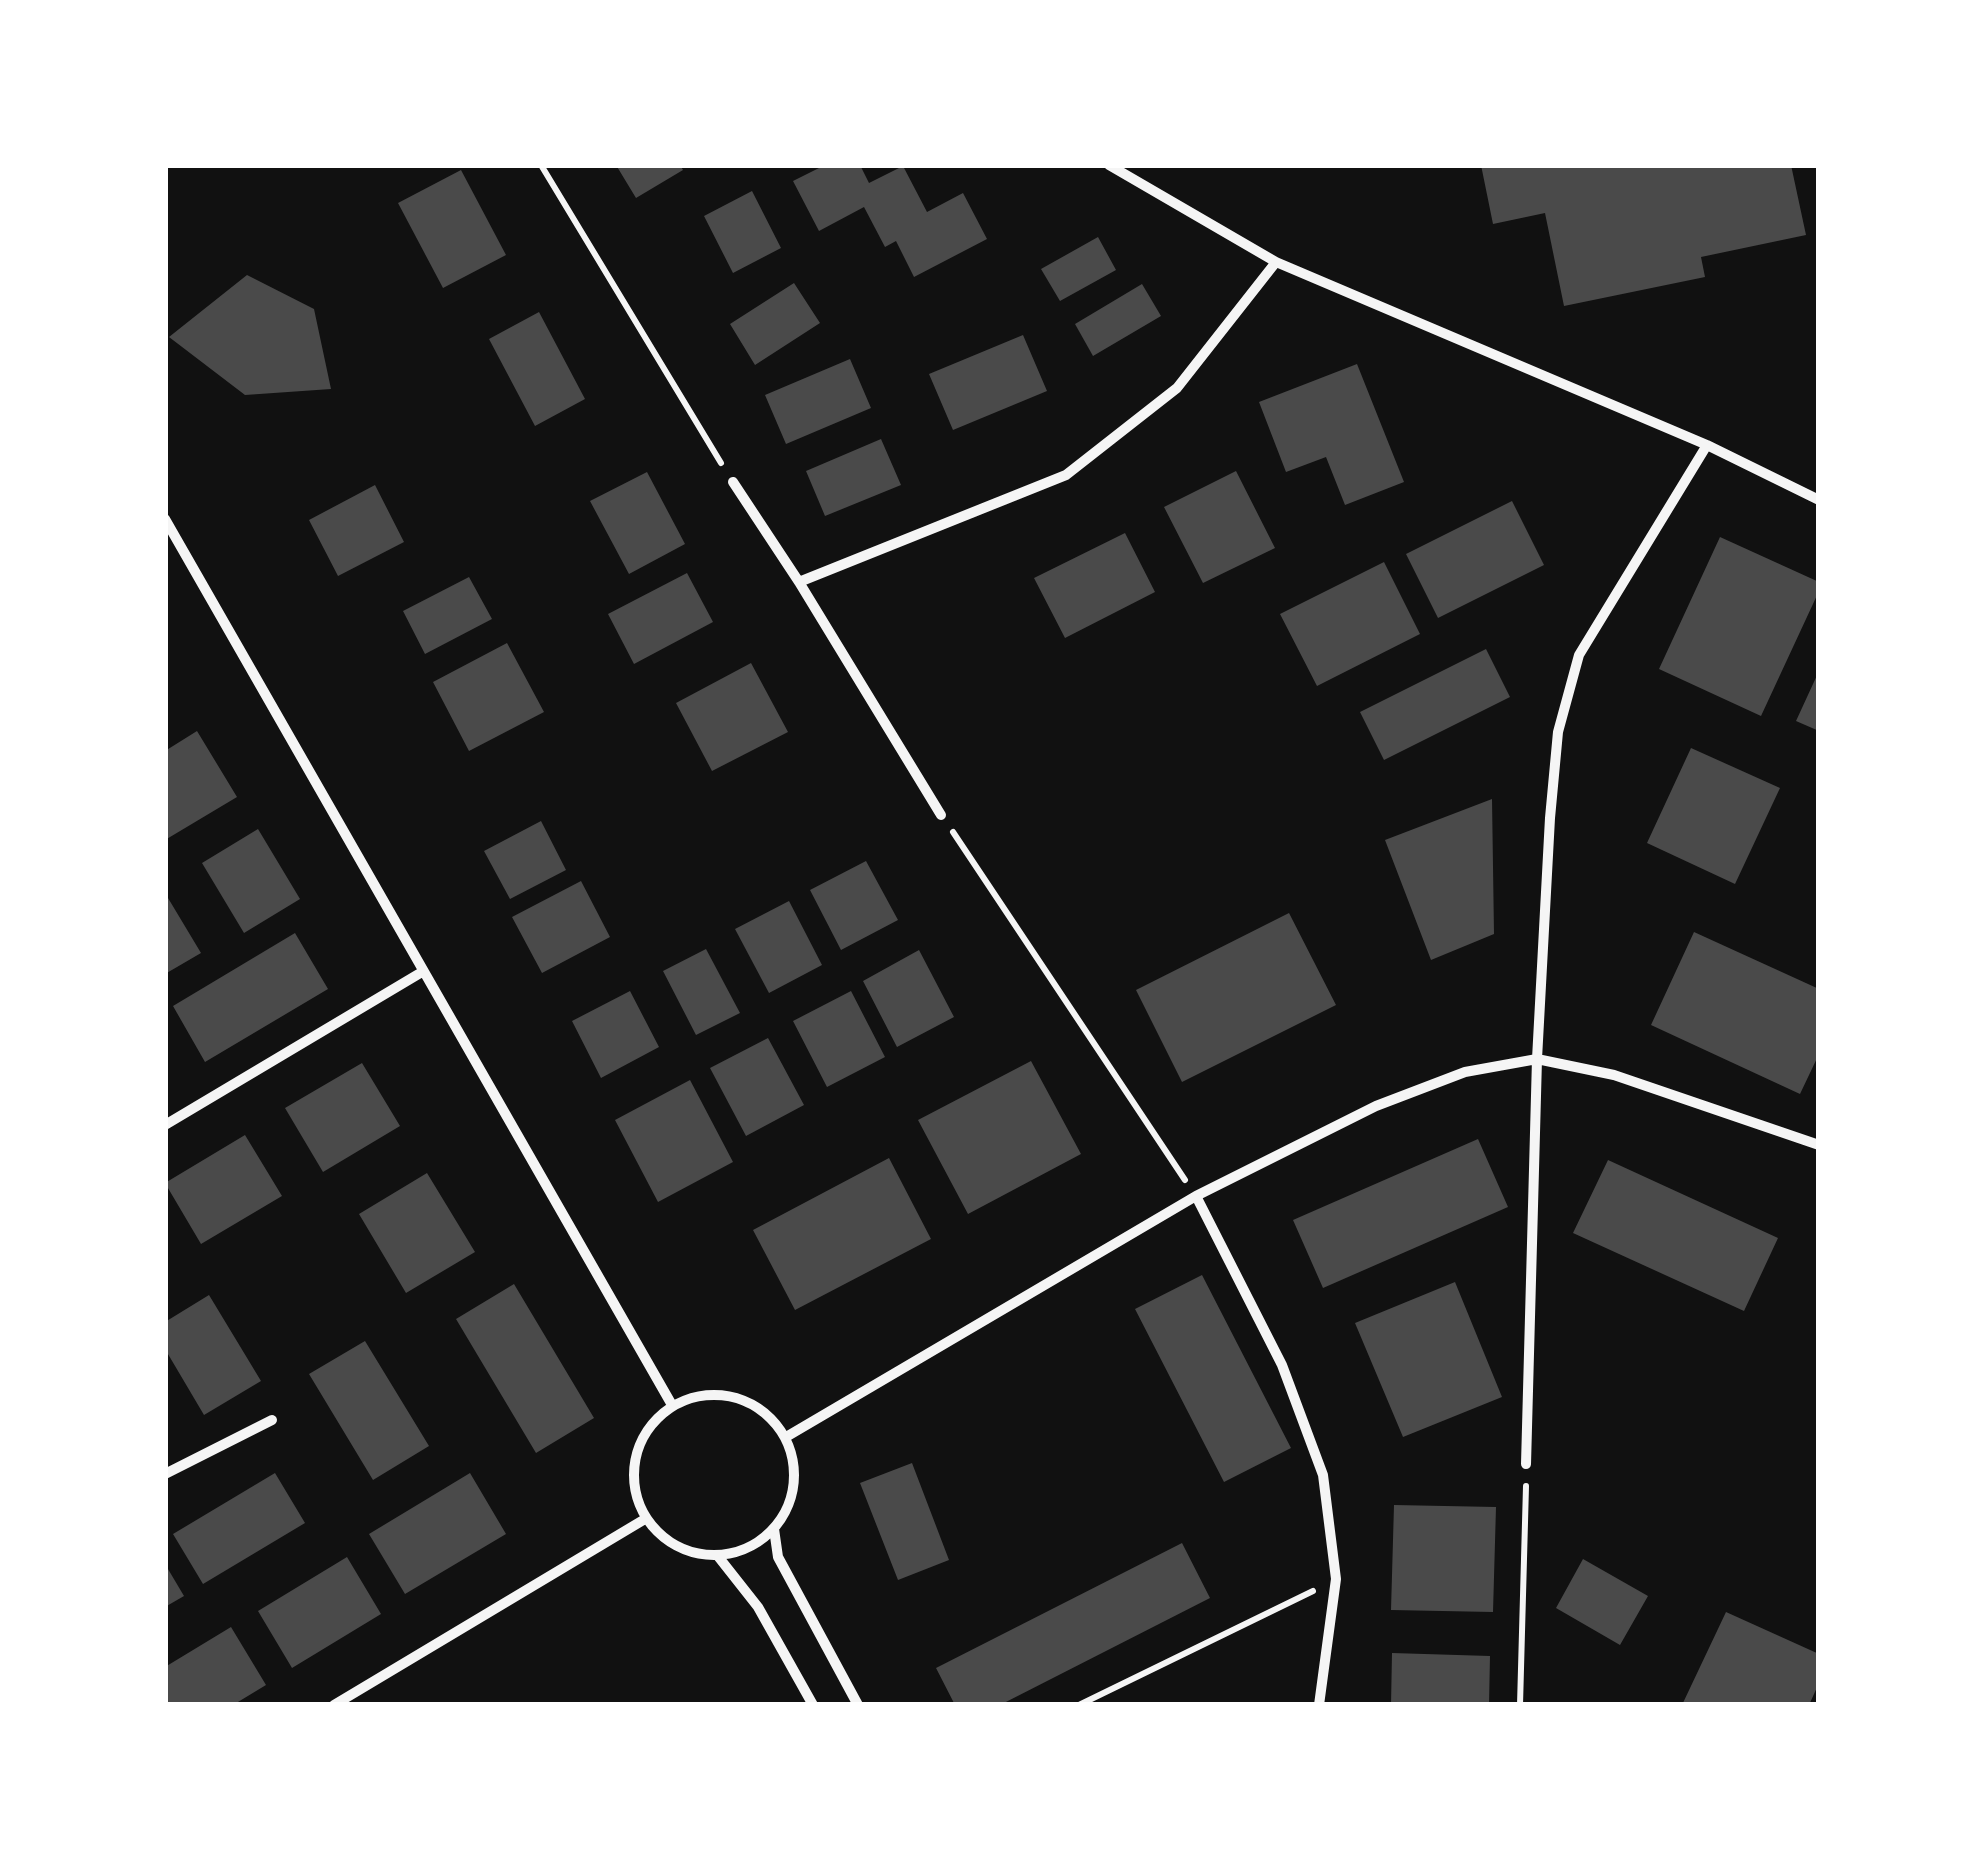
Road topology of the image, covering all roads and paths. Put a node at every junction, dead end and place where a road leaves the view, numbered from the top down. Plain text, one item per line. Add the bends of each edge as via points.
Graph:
1 (540, 165) edge
2 (1109, 165) edge
3 (1276, 262) junction
4 (1707, 445) junction
5 (733, 482) joint
6 (1819, 500) edge
7 (165, 519) edge
8 (798, 582) junction
9 (941, 815) joint
10 (422, 972) junction
11 (1538, 1060) junction
12 (165, 1125) edge
13 (1819, 1145) edge
14 (1196, 1196) junction
15 (672, 1406) junction
16 (272, 1420) dead end
17 (786, 1437) junction
18 (1526, 1464) joint
19 (165, 1474) edge
20 (646, 1519) junction
21 (774, 1530) junction
22 (717, 1555) junction
23 (1336, 1579) junction
24 (334, 1705) edge
25 (813, 1705) edge
26 (858, 1705) edge
27 (1079, 1705) edge
28 (1320, 1705) edge
29 (1520, 1705) edge

1 - 5 path
2 - 3 street
3 - 4 street
3 - 8 street via 1176,388 1066,475
4 - 6 street
4 - 11 street via 1580,655 1558,732
5 - 8 street
7 - 10 street
8 - 9 street
9 - 14 path
10 - 12 street
10 - 15 street
11 - 13 street via 1614,1076
11 - 14 street via 1465,1072 1376,1106
11 - 18 street
14 - 17 street
14 - 23 street via 1282,1365 1323,1475
15 - 17 street via 718,1394 745,1400
15 - 20 street via 637,1449 633,1476
16 - 19 street
17 - 21 street via 795,1478
18 - 29 path
20 - 22 street via 664,1540
20 - 24 street
21 - 22 street via 751,1546
21 - 26 street via 778,1557
22 - 25 street via 758,1607
23 - 27 path
23 - 28 street

